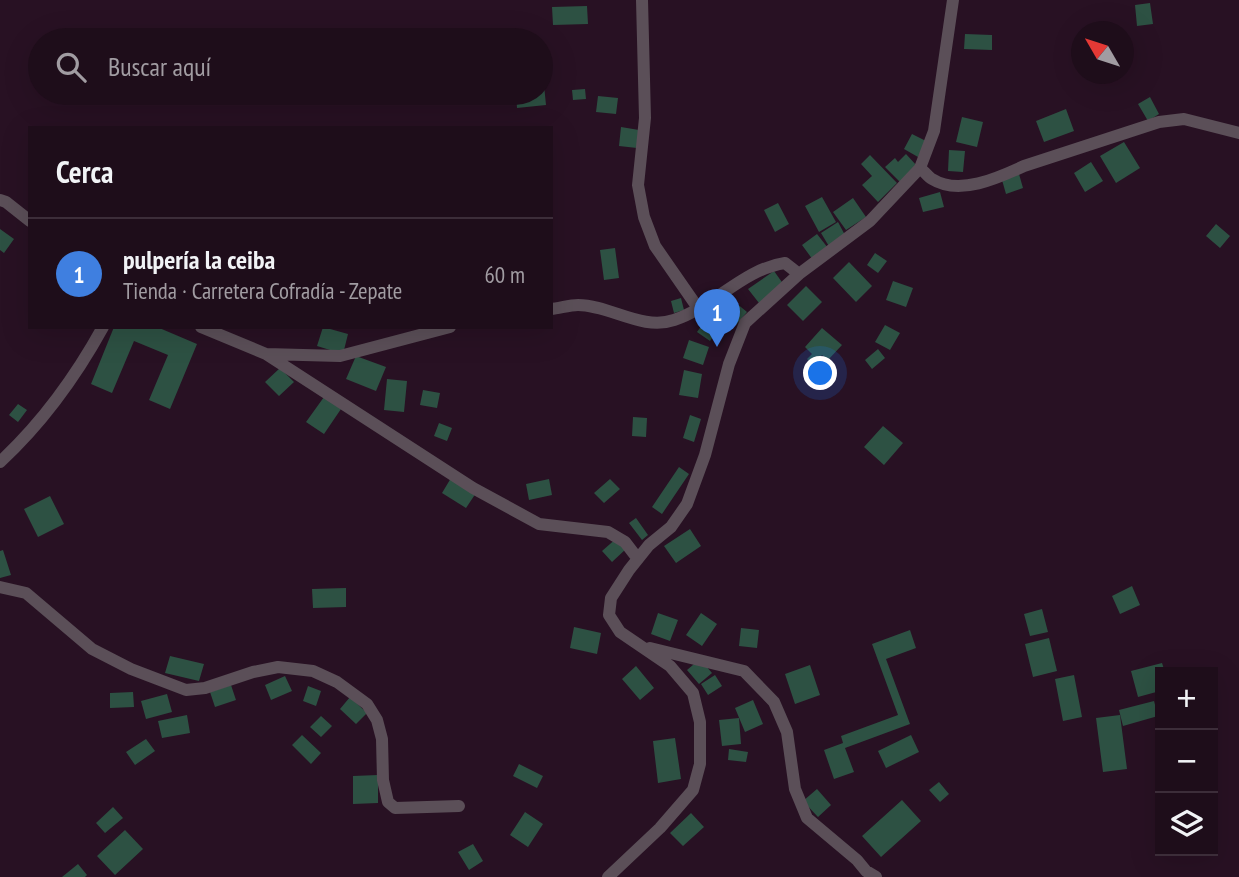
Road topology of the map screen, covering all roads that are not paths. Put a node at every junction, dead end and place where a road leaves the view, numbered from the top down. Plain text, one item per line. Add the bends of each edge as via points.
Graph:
1 (642, 0) edge
2 (953, 0) edge
3 (1239, 133) edge
4 (920, 168) junction
5 (0, 200) edge
6 (28, 219) edge
7 (799, 274) junction
8 (698, 308) junction
9 (553, 309) edge
10 (102, 329) edge
11 (206, 329) edge
12 (442, 329) edge
13 (266, 354) junction
14 (0, 462) edge
15 (638, 559) junction
16 (0, 587) edge
17 (641, 646) junction
18 (458, 806) dead end
19 (608, 877) edge
20 (876, 877) edge

1 - 8 street via 645,118 638,186 655,246
2 - 4 street via 934,131
3 - 4 street via 1184,119 1159,122 955,187 933,180
4 - 7 street via 870,221
5 - 6 street
7 - 8 street via 785,263 766,265
7 - 15 street via 745,323 687,504
8 - 9 street via 675,320 656,323 579,304
10 - 14 street via 81,367
11 - 13 street
12 - 13 street via 340,356
13 - 15 street via 495,500 539,524 608,532 619,537
15 - 17 street via 611,598 609,615 620,632
16 - 18 street via 26,593 92,649 187,690 278,667 313,671 337,682 367,704 377,720 388,802 396,808
17 - 19 street via 670,666 693,693 700,722 700,764 693,790
17 - 20 street via 744,671 774,702 788,732 795,789 807,818

